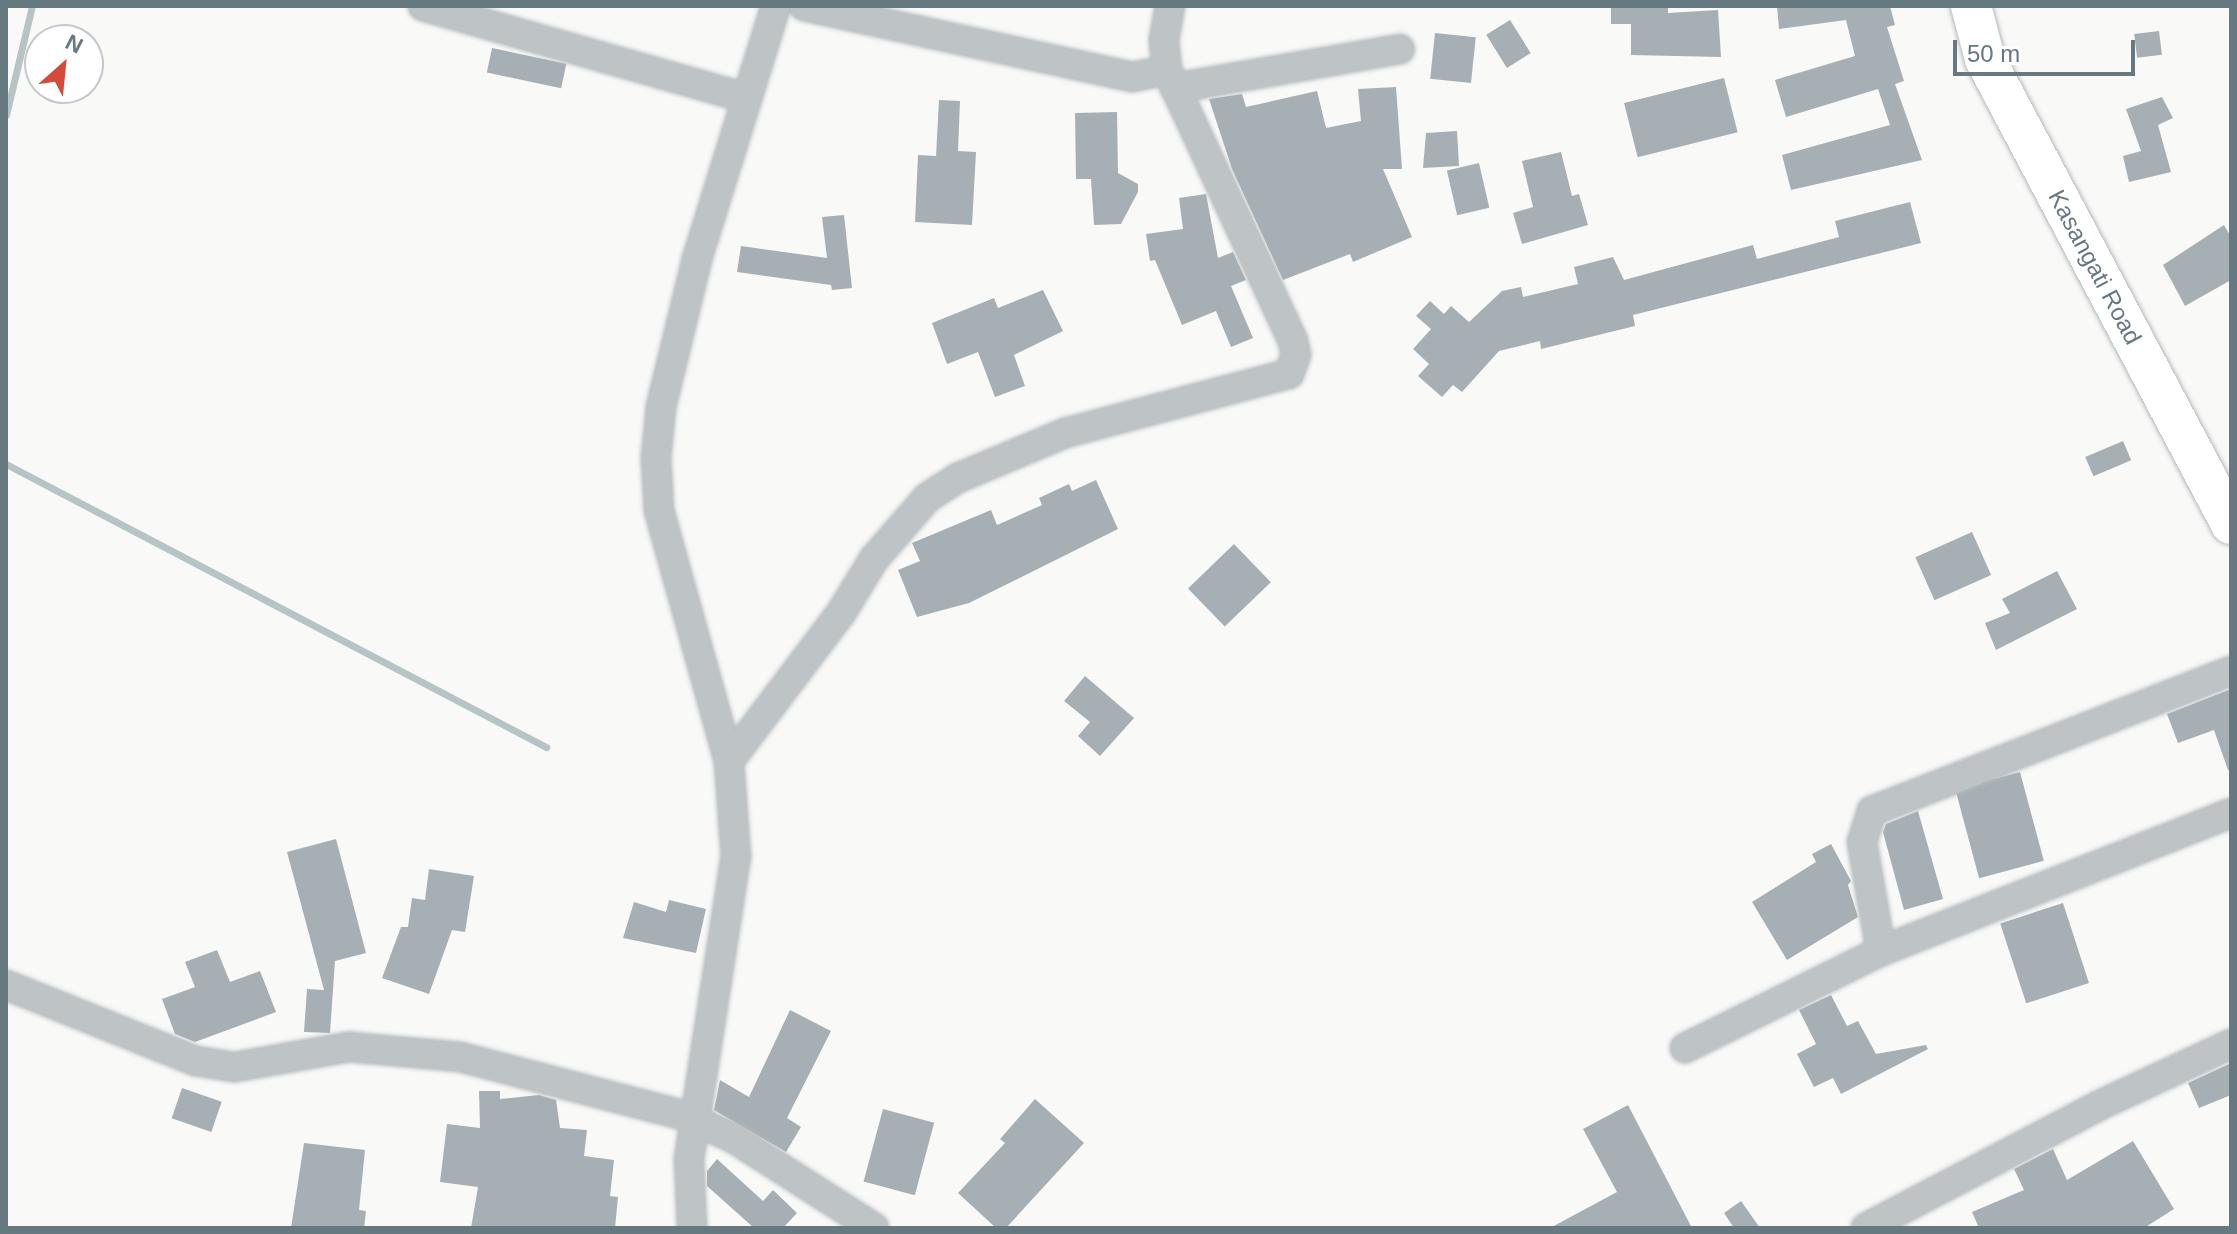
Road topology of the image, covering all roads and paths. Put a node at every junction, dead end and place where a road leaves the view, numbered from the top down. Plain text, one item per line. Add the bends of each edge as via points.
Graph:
1 (423, 6) edge
2 (776, 6) edge
3 (804, 6) edge
4 (1170, 6) edge
5 (1971, 6) edge
6 (1400, 49) dead end
7 (1171, 79) junction
8 (747, 98) junction
9 (2231, 524) edge
10 (2231, 671) edge
11 (729, 761) junction
12 (2231, 813) edge
13 (1881, 951) junction
14 (6, 985) edge
15 (2231, 1044) edge
16 (1685, 1048) dead end
17 (696, 1119) junction
18 (692, 1228) edge
19 (874, 1228) edge
20 (1866, 1228) edge

1 - 8 street
2 - 8 street
3 - 7 street via 1102,72
4 - 7 street via 1164,40
5 - 9 street, Kasangati Road via 1985,59
6 - 7 street
7 - 11 street via 1293,341 1296,355 1289,374 1065,433 958,478 927,498 874,559 841,613
8 - 11 street via 697,259 661,407 655,486
10 - 13 street via 1872,811 1862,842
11 - 17 street via 736,857
12 - 13 street
13 - 16 street
14 - 17 street via 180,1054 235,1067 349,1047 460,1057
15 - 20 street via 2098,1106
17 - 18 street via 689,1159
17 - 19 street

